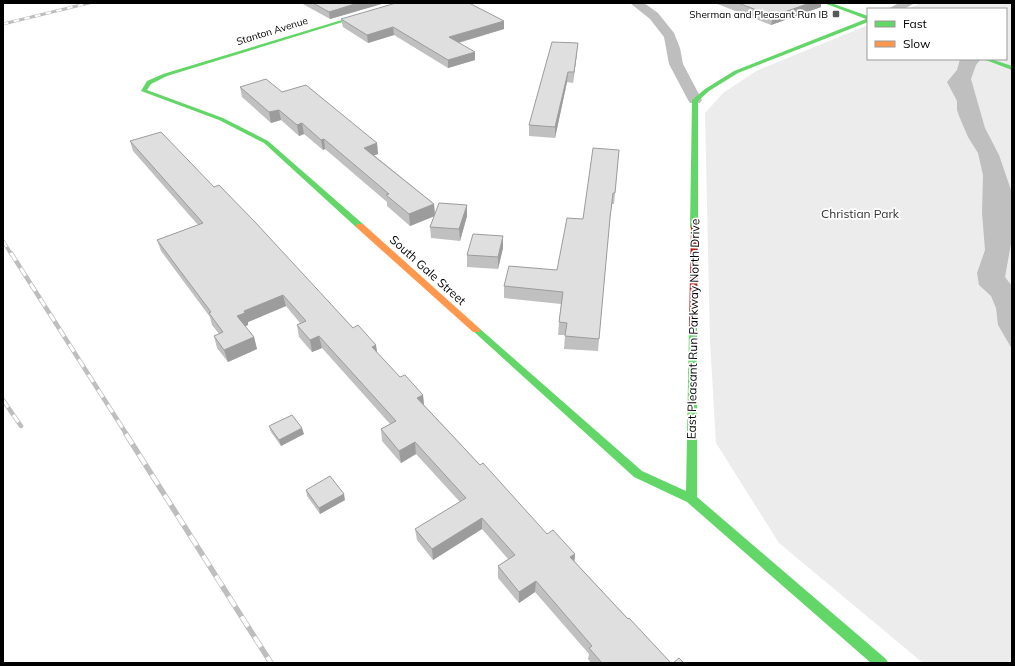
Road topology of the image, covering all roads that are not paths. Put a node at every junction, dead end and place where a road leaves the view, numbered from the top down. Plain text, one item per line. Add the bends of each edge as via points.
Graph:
1 (403, 3) edge
2 (636, 3) edge
3 (826, 3) edge
4 (909, 3) edge
5 (896, 8) edge
6 (867, 19) edge
7 (867, 19) edge
8 (989, 60) edge
9 (1008, 67) edge
10 (149, 82) joint
11 (695, 100) junction
12 (691, 499) junction
13 (881, 663) edge

1 - 10 street, Stanton Avenue
2 - 11 street via 654,16 670,36 676,64
3 - 7 street
4 - 5 street
6 - 11 street via 744,68 721,80
8 - 9 street
10 - 12 street, South Gale Street via 144,91 214,114 266,142 638,474
11 - 12 street, East Pleasant Run Parkway North Drive
12 - 13 street

